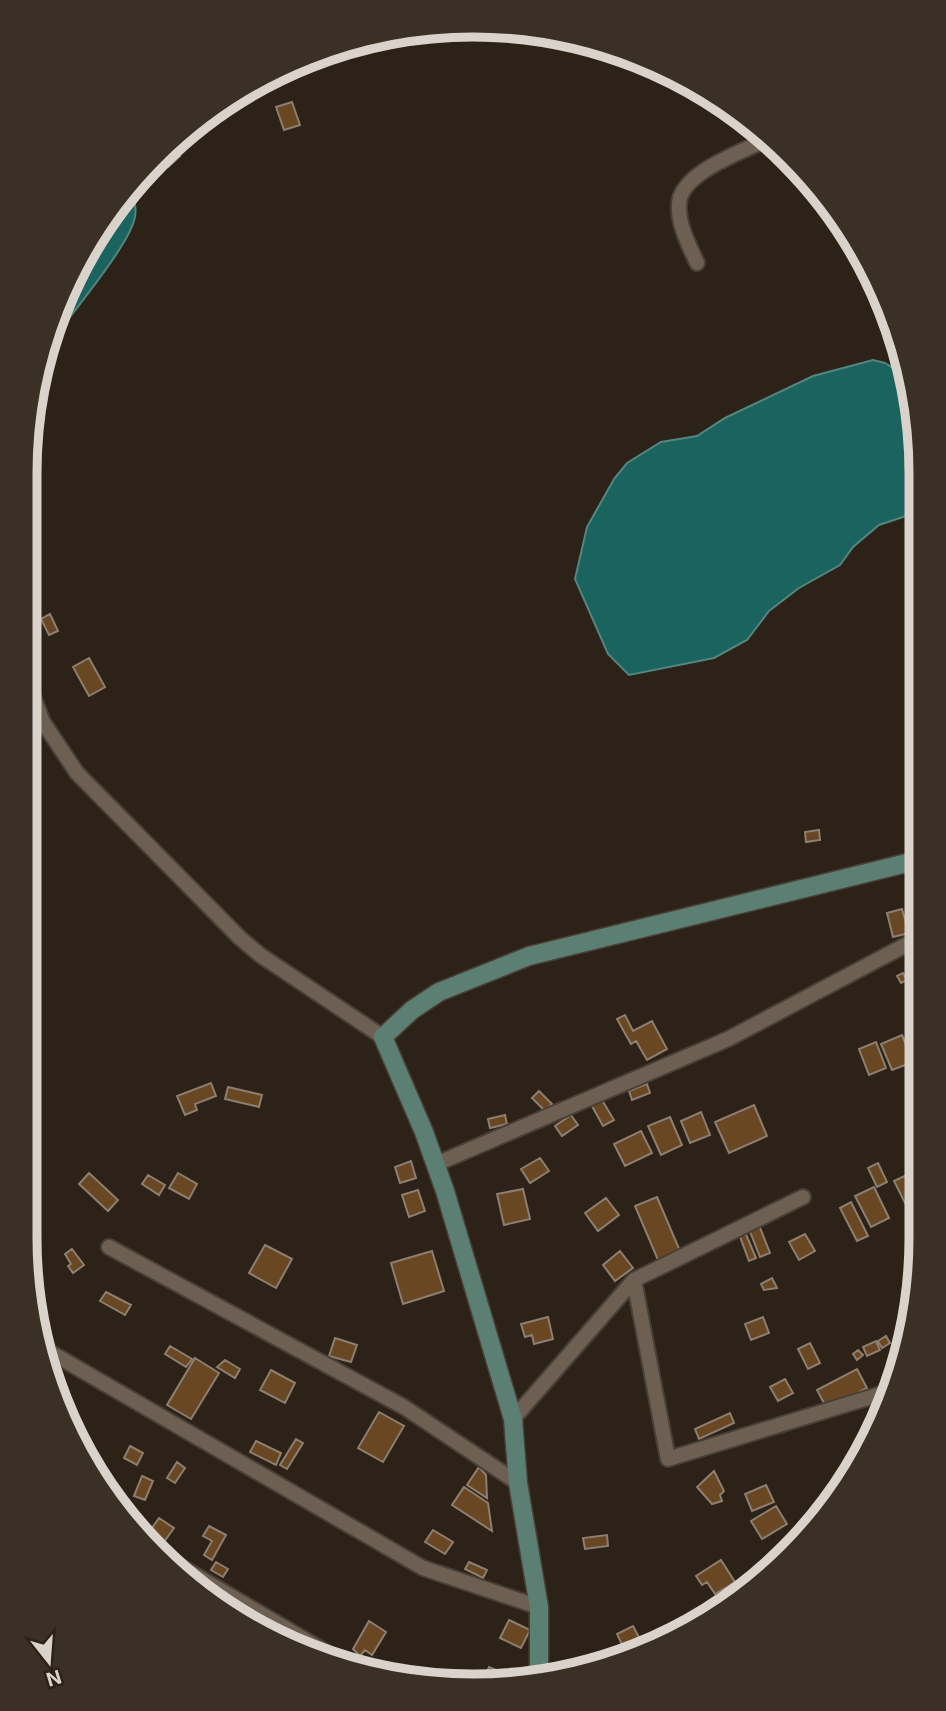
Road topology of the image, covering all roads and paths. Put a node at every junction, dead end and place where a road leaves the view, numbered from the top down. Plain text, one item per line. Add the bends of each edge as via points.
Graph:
1 (759, 143) edge
2 (696, 263) dead end
3 (37, 707) edge
4 (909, 862) edge
5 (909, 943) edge
6 (383, 1038) junction
7 (436, 1164) junction
8 (803, 1197) dead end
9 (109, 1247) dead end
10 (634, 1280) junction
11 (53, 1355) edge
12 (880, 1394) edge
13 (513, 1419) junction
14 (518, 1483) junction
15 (198, 1577) edge
16 (539, 1607) junction
17 (309, 1642) edge
18 (539, 1669) edge

1 - 2 street via 694,176 682,188 680,217
3 - 6 street via 78,773 240,938
4 - 6 street via 530,956 439,992
5 - 7 street via 728,1038
6 - 7 street
7 - 13 street
8 - 10 street
9 - 14 street via 404,1407
10 - 12 street via 668,1460
10 - 13 street
11 - 16 street via 423,1568
13 - 14 street
14 - 16 street
15 - 17 street
16 - 18 street

